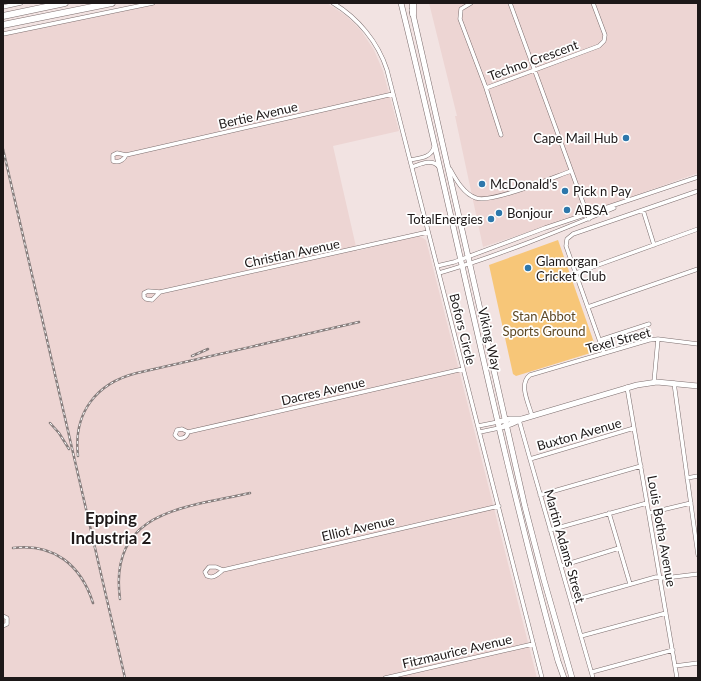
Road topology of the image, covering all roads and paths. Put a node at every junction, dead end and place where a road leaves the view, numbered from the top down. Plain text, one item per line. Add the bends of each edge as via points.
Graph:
1 (21, 3) edge
2 (65, 3) edge
3 (112, 3) edge
4 (153, 3) edge
5 (333, 3) edge
6 (401, 3) edge
7 (412, 3) edge
8 (471, 3) edge
9 (510, 3) edge
10 (593, 3) edge
11 (3, 7) edge
12 (413, 14) joint
13 (3, 16) edge
14 (3, 25) edge
15 (3, 34) edge
16 (534, 70) junction
17 (486, 88) junction
18 (393, 94) junction
19 (502, 135) dead end
20 (435, 142) junction
21 (126, 155) dead end
22 (410, 160) junction
23 (446, 163) junction
24 (412, 167) junction
25 (571, 170) junction
26 (441, 172) junction
27 (698, 177) edge
28 (698, 190) edge
29 (629, 201) junction
30 (586, 209) junction
31 (643, 210) junction
32 (588, 215) junction
33 (577, 218) junction
34 (589, 219) junction
35 (698, 229) edge
36 (428, 232) junction
37 (654, 244) junction
38 (468, 256) junction
39 (461, 259) junction
40 (469, 263) junction
41 (437, 266) junction
42 (462, 266) junction
43 (698, 269) edge
44 (439, 273) junction
45 (576, 273) junction
46 (160, 292) dead end
47 (588, 307) junction
48 (649, 324) dead end
49 (658, 339) junction
50 (600, 340) junction
51 (698, 344) edge
52 (604, 353) junction
53 (463, 369) junction
54 (654, 382) junction
55 (674, 383) junction
56 (698, 386) edge
57 (627, 388) junction
58 (532, 416) junction
59 (520, 419) junction
60 (505, 420) junction
61 (498, 422) junction
62 (478, 426) junction
63 (507, 426) junction
64 (499, 428) junction
65 (634, 428) junction
66 (489, 430) junction
67 (188, 432) dead end
68 (480, 432) junction
69 (482, 442) junction
70 (530, 459) junction
71 (640, 466) junction
72 (698, 476) edge
73 (687, 478) junction
74 (540, 495) junction
75 (647, 503) junction
76 (691, 503) junction
77 (498, 506) junction
78 (609, 513) junction
79 (649, 513) junction
80 (550, 530) junction
81 (619, 548) junction
82 (698, 555) edge
83 (561, 566) junction
84 (223, 570) junction
85 (698, 574) edge
86 (660, 578) junction
87 (630, 584) junction
88 (571, 601) junction
89 (666, 613) junction
90 (3, 616) edge
91 (3, 626) edge
92 (581, 636) junction
93 (533, 644) junction
94 (673, 650) junction
95 (698, 663) edge
96 (675, 666) junction
97 (592, 672) junction
98 (385, 678) edge
99 (542, 678) edge
100 (564, 678) edge
101 (572, 678) edge
102 (594, 678) edge
103 (677, 678) edge

1 - 11 street
2 - 13 highway
3 - 14 highway
4 - 15 street
5 - 18 street, Bofors Circle via 356,20 371,39 385,65
6 - 20 main road, Viking Way
7 - 12 highway
8 - 17 street, Techno Crescent via 461,9 460,19
9 - 16 street
10 - 16 street, Techno Crescent via 605,35 602,44
12 - 23 main road, Viking Way
16 - 17 street, Techno Crescent
16 - 25 street
17 - 19 street
18 - 21 street, Bertie Avenue
18 - 22 street, Bofors Circle
20 - 22 street via 431,153
20 - 26 main road, Viking Way
22 - 24 street, Bofors Circle
23 - 25 street via 458,184 477,199 485,200
23 - 38 main road, Viking Way
24 - 26 street via 434,162
24 - 36 street, Bofors Circle
25 - 30 street
26 - 39 main road, Viking Way
27 - 29 street
28 - 31 street
29 - 32 street
29 - 34 street
30 - 32 street
30 - 33 street
31 - 37 street
31 - 45 street via 573,234 566,246
32 - 33 street
32 - 34 street
33 - 38 street
34 - 40 street
35 - 37 street
36 - 41 street, Bofors Circle
36 - 46 street, Christian Avenue
37 - 45 street
38 - 39 street
38 - 40 main road, Viking Way
39 - 41 street
39 - 42 main road, Viking Way
40 - 42 street
40 - 60 main road, Viking Way
41 - 44 street, Bofors Circle
42 - 44 street
42 - 61 main road, Viking Way
43 - 47 street
44 - 53 street, Bofors Circle
45 - 47 street
47 - 50 street
48 - 50 street
49 - 51 street, Texel Street
49 - 52 street, Texel Street
49 - 54 street
50 - 52 street
52 - 58 street, Texel Street via 527,378 524,387
53 - 62 street, Bofors Circle
53 - 67 street, Dacres Avenue
54 - 55 main road
54 - 57 main road
55 - 56 main road
55 - 73 street
57 - 58 main road
57 - 65 street, Louis Botha Avenue
58 - 59 main road
59 - 60 main road
59 - 63 main road
59 - 70 street, Martin Adams Street
60 - 61 main road
60 - 63 main road, Viking Way
61 - 62 street
61 - 64 main road, Viking Way
62 - 68 street, Bofors Circle
63 - 64 main road
63 - 101 main road, Viking Way via 544,580
64 - 66 street
64 - 100 main road, Viking Way via 529,555
65 - 70 street, Buxton Avenue
65 - 71 street, Louis Botha Avenue
66 - 68 street
66 - 69 street
68 - 69 street, Bofors Circle
69 - 77 street, Bofors Circle
70 - 74 street, Martin Adams Street
71 - 74 street
71 - 75 street, Louis Botha Avenue
72 - 73 street
73 - 76 street
74 - 80 street, Martin Adams Street
75 - 78 street
75 - 79 street, Louis Botha Avenue
76 - 79 street
76 - 82 street
77 - 84 street, Elliot Avenue
77 - 93 street, Bofors Circle
78 - 80 street
78 - 81 street
79 - 86 street, Louis Botha Avenue
80 - 83 street, Martin Adams Street
81 - 83 street
81 - 87 street
83 - 88 street, Martin Adams Street
84 - 84 street via 212,578 205,574 209,567
85 - 86 street
86 - 87 street
86 - 89 street, Louis Botha Avenue
87 - 88 street
88 - 92 street, Martin Adams Street
89 - 92 street
89 - 94 street, Louis Botha Avenue
90 - 91 street via 7,618 7,624
92 - 97 street, Martin Adams Street
93 - 98 street, Fitzmaurice Avenue
93 - 99 street, Bofors Circle
94 - 96 street, Louis Botha Avenue
94 - 97 street
95 - 96 street
96 - 103 street, Louis Botha Avenue
97 - 102 street, Martin Adams Street

